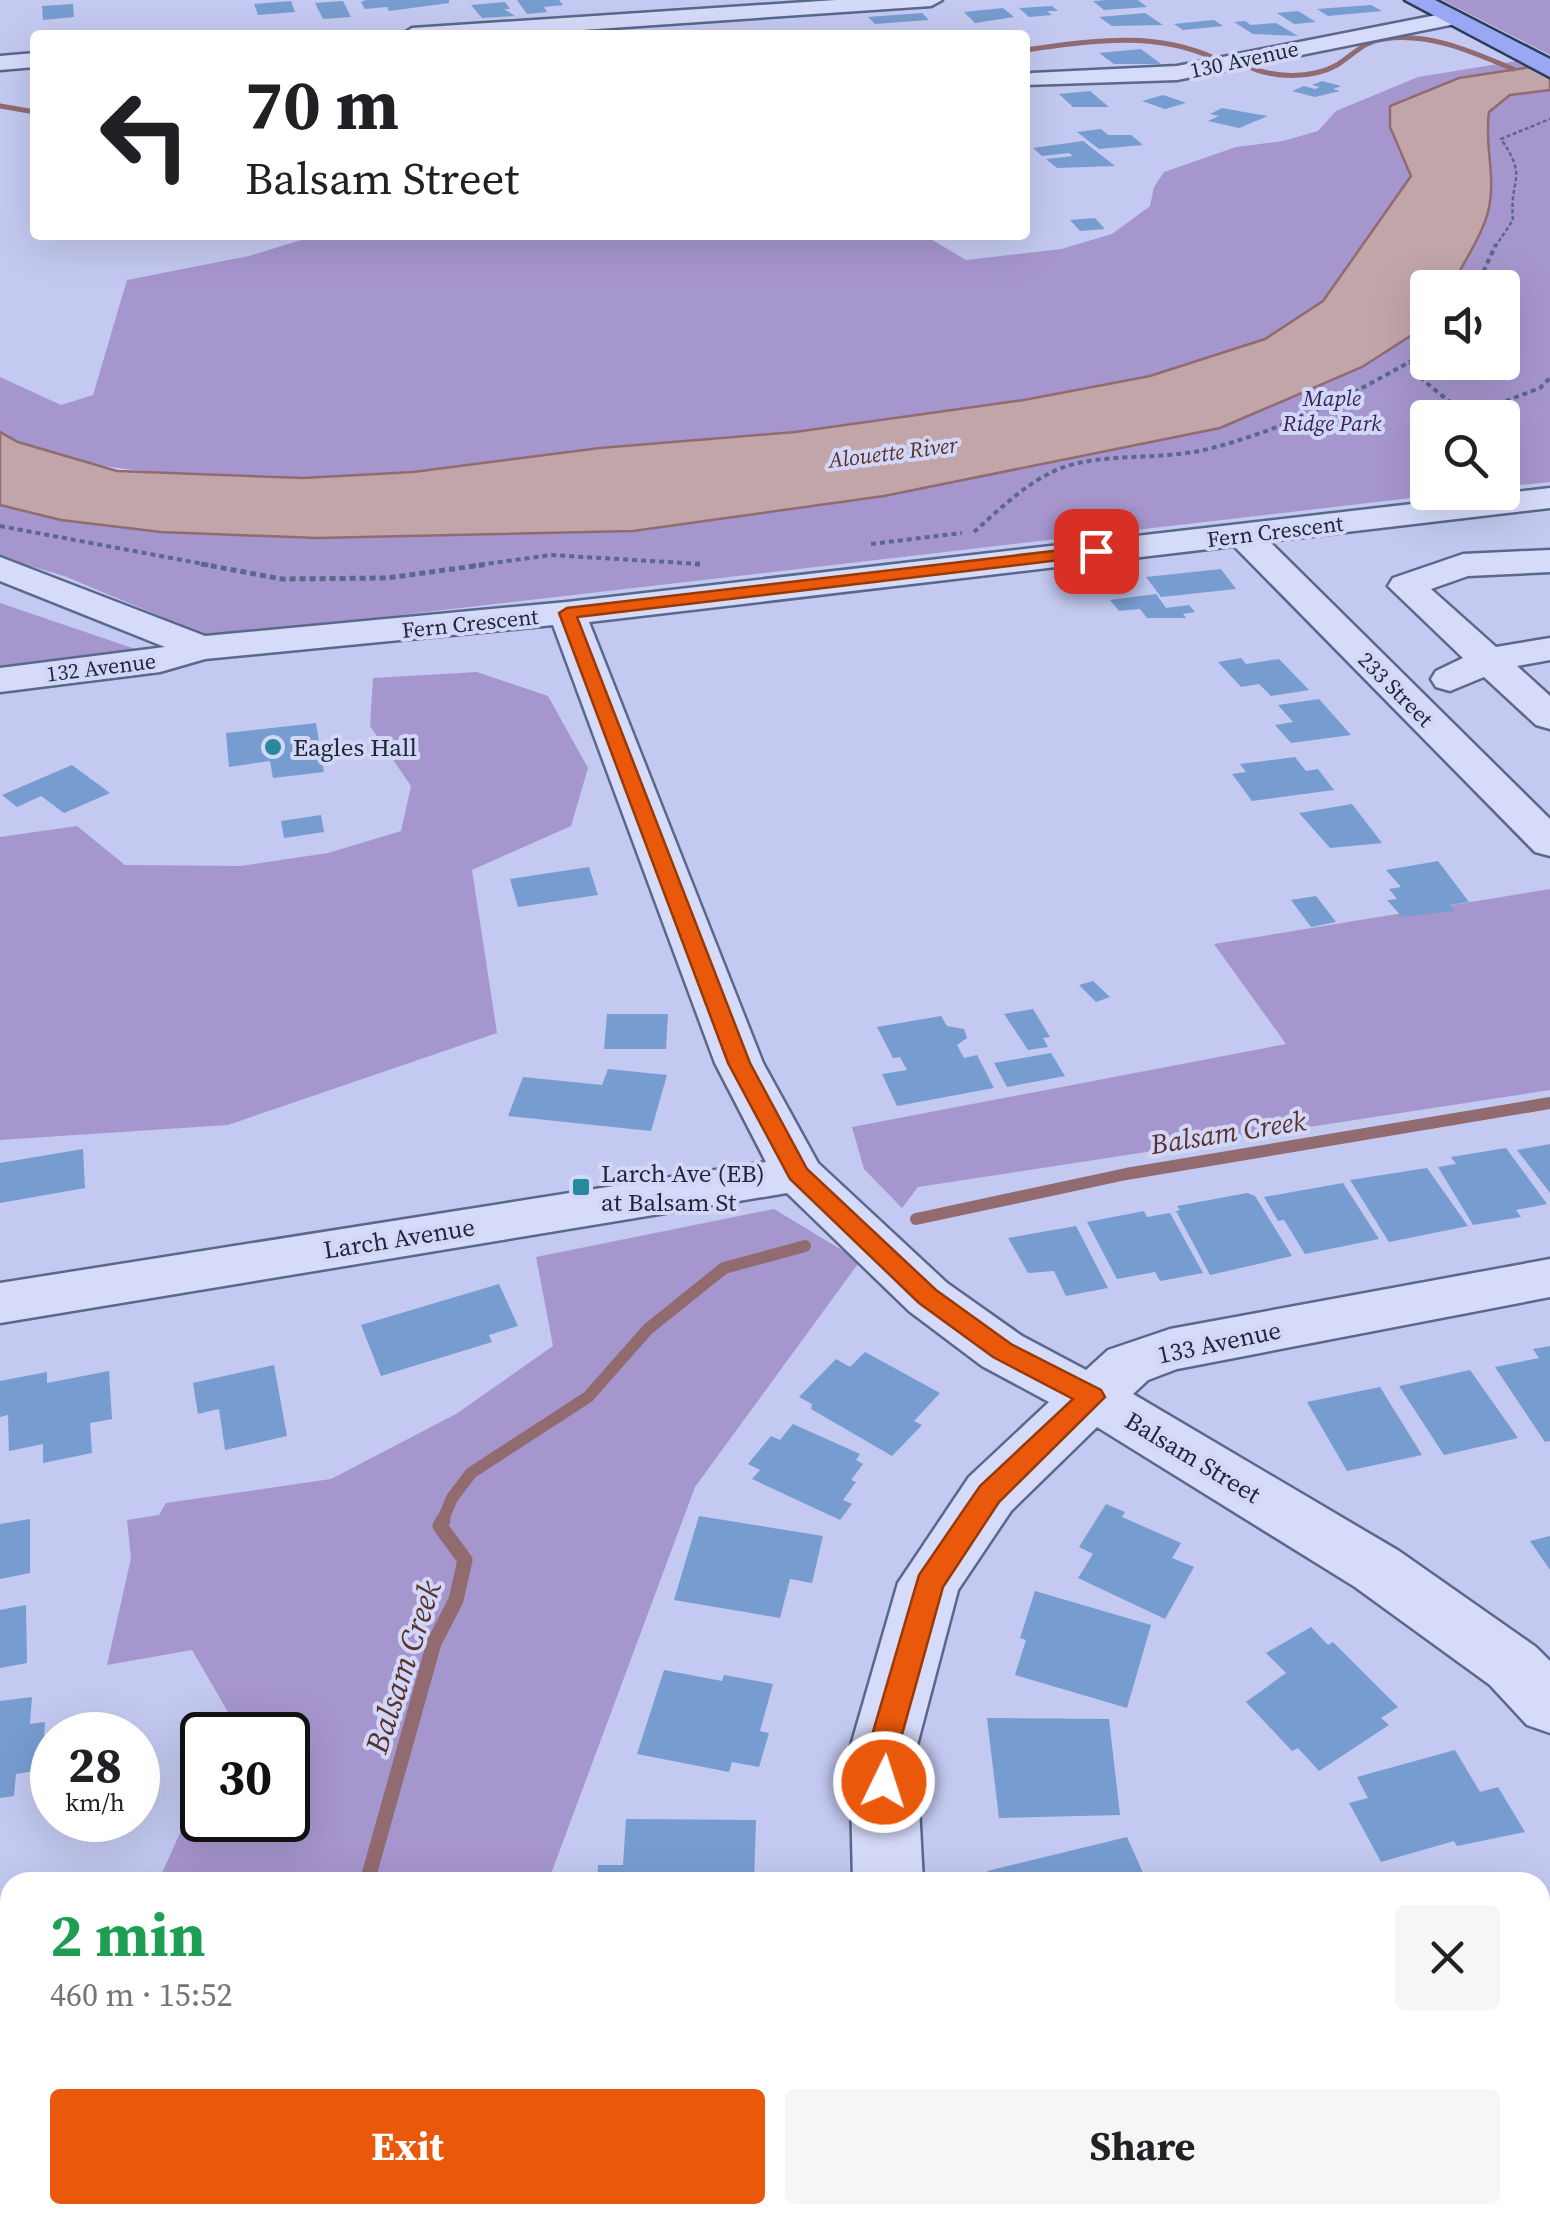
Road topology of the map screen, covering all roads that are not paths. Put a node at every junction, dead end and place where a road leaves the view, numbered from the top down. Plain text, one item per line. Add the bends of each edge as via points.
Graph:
1 (931, 0) edge
2 (1417, 0) edge
3 (835, 6) junction
4 (1452, 18) junction
5 (857, 26) dead end
6 (485, 30) edge
7 (30, 60) edge
8 (0, 63) edge
9 (1550, 68) edge
10 (1032, 80) dead end
11 (1550, 498) edge
12 (1243, 534) junction
13 (1550, 561) edge
14 (0, 568) edge
15 (567, 613) junction
16 (202, 648) junction
17 (1550, 648) edge
18 (1489, 660) junction
19 (1450, 678) dead end
20 (0, 680) edge
21 (1550, 717) edge
22 (1550, 843) edge
23 (798, 1174) junction
24 (1550, 1278) edge
25 (0, 1302) edge
26 (1092, 1397) junction
27 (1550, 1705) edge
28 (888, 1872) edge

1 - 3 street
2 - 4 main road
3 - 5 street
3 - 6 street
4 - 9 main road
4 - 10 street, 130 Avenue via 1177,73
7 - 8 street
11 - 12 street, Fern Crescent
12 - 15 street, Fern Crescent
12 - 22 street, 233 Street
13 - 18 street via 1463,564 1406,586
14 - 16 street, Fern Crescent
15 - 16 street, Fern Crescent
15 - 23 street, Balsam Street via 739,1063
16 - 20 street, 132 Avenue via 160,661
17 - 18 street
18 - 19 street
18 - 21 street
23 - 25 street, Larch Avenue
23 - 26 street, Balsam Street via 928,1296 1002,1351
24 - 26 street, 133 Avenue via 1170,1350 1128,1365
26 - 27 street, Balsam Street via 1377,1570 1513,1666
26 - 28 street, 133 Avenue via 990,1494 930,1584 883,1749

